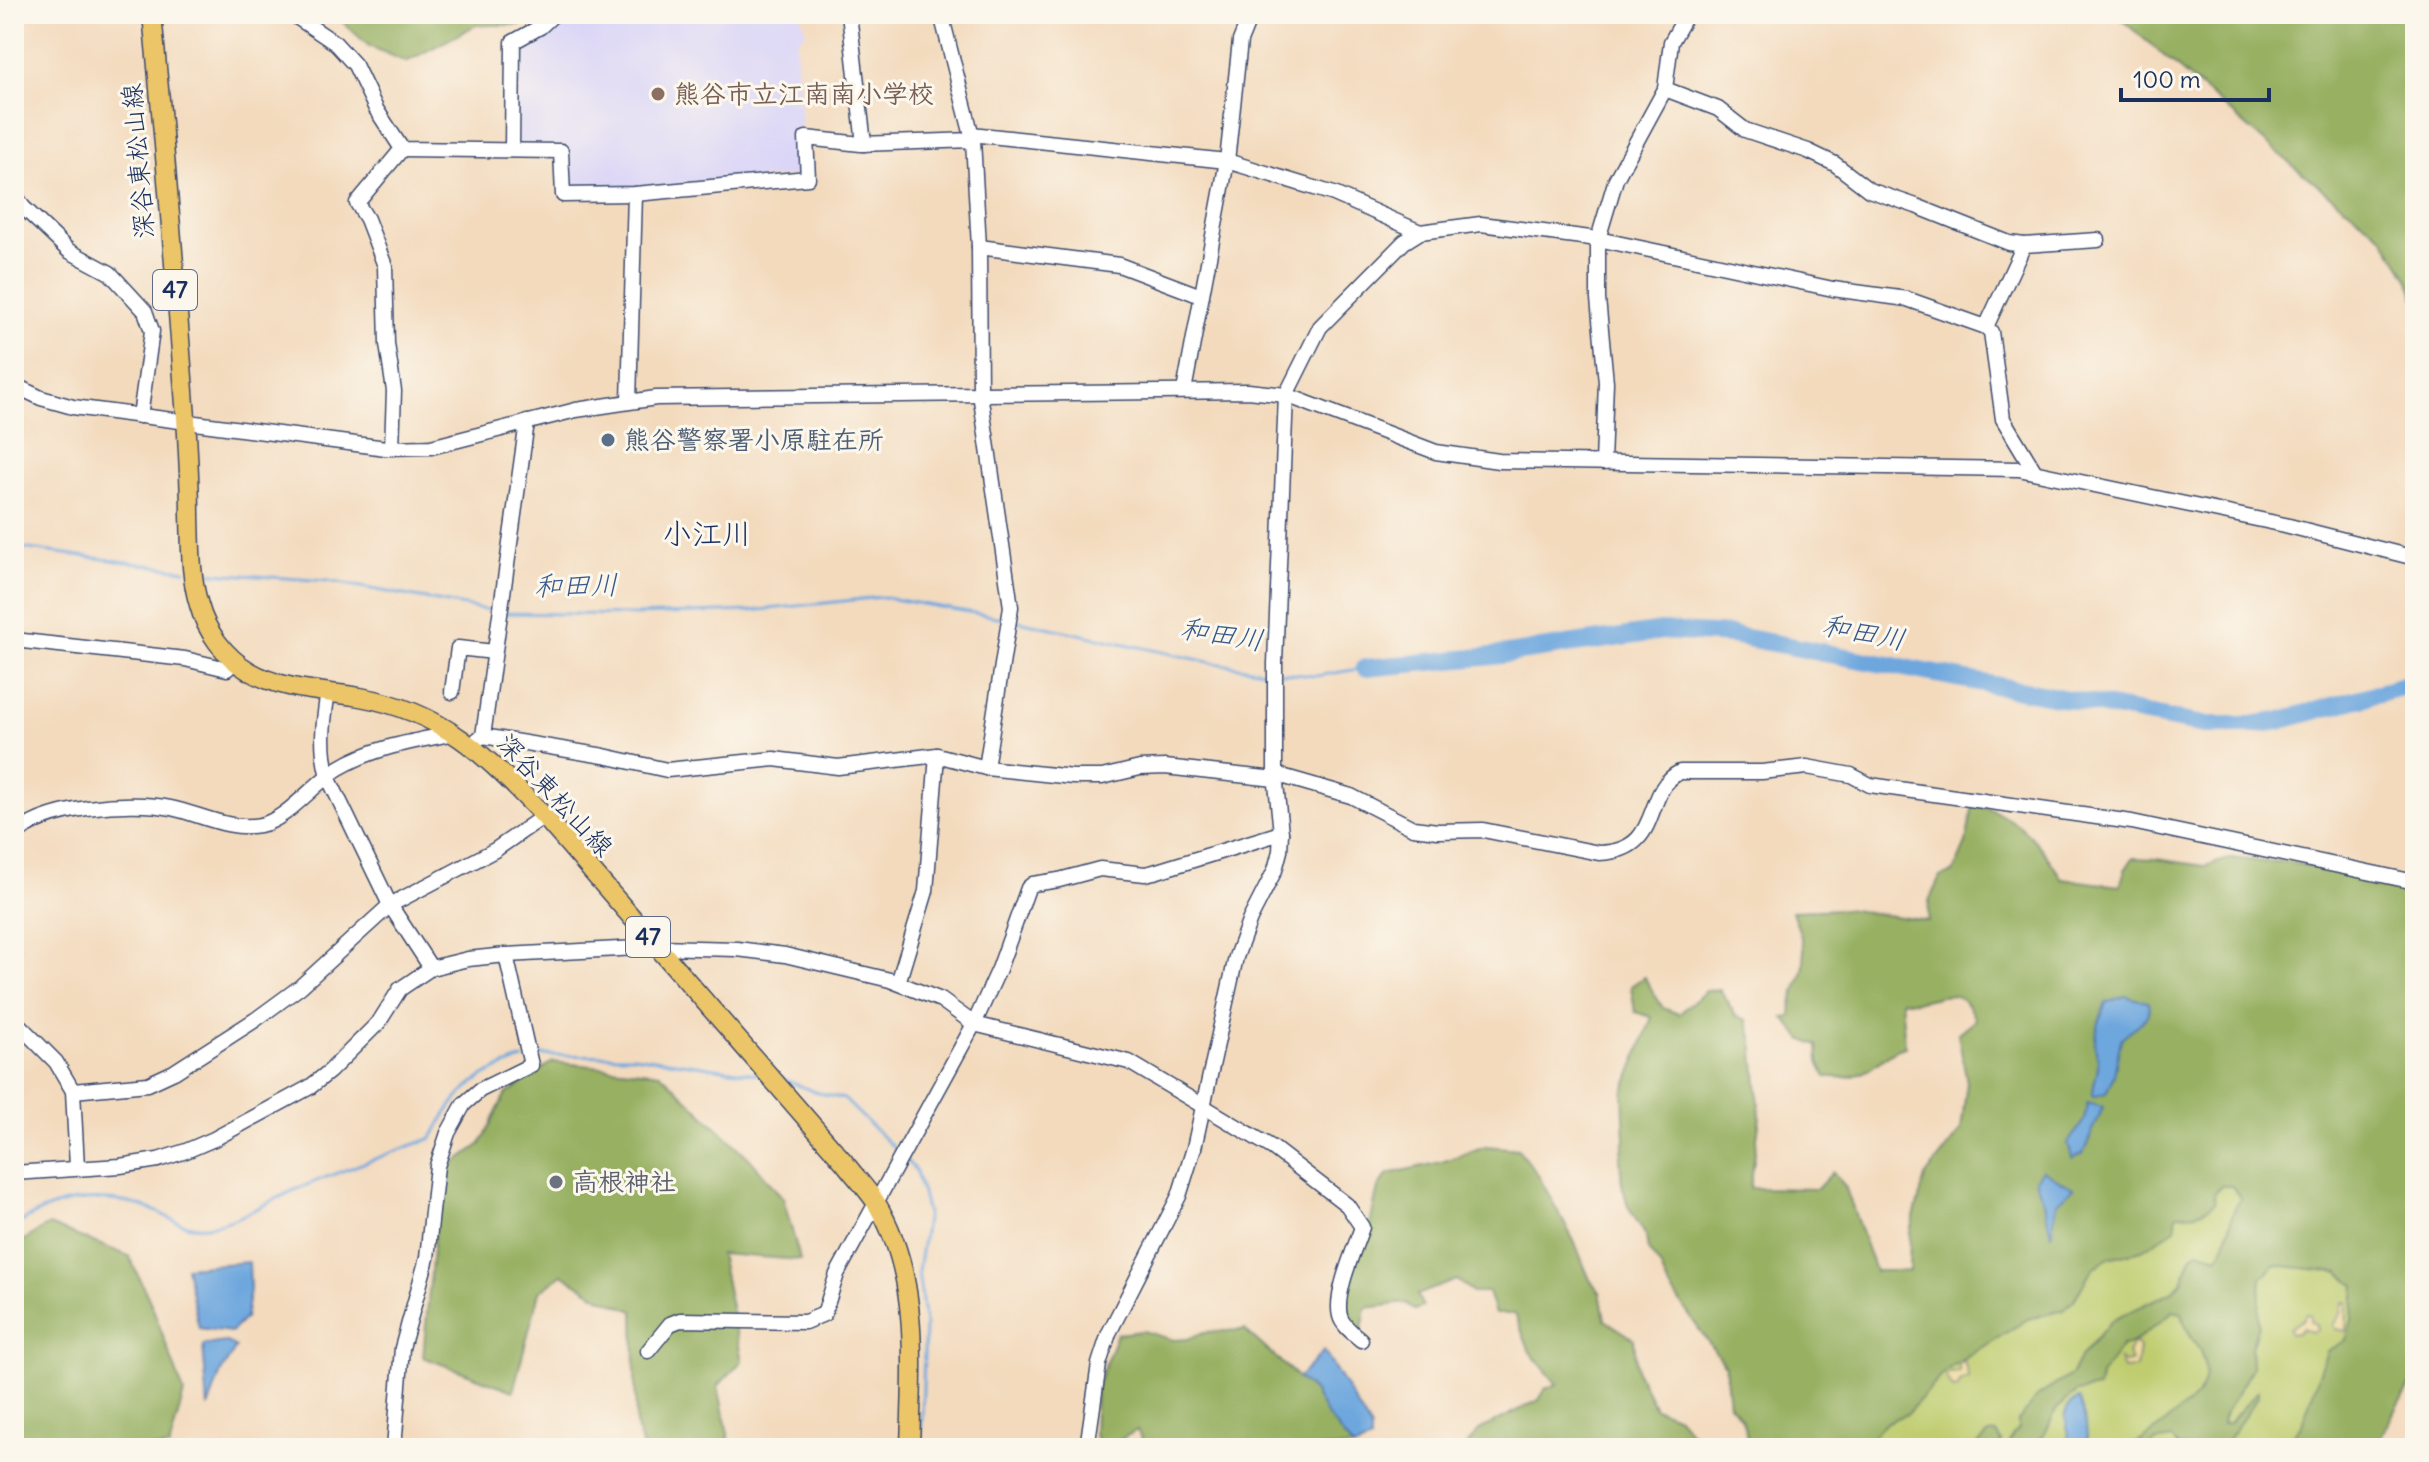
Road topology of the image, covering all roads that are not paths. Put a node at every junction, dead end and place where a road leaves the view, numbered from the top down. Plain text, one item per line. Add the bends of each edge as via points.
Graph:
1 (152, 14) edge
2 (292, 14) edge
3 (554, 14) edge
4 (849, 14) edge
5 (941, 14) edge
6 (1251, 14) edge
7 (1687, 14) edge
8 (1665, 89) junction
9 (972, 137) junction
10 (864, 144) junction
11 (402, 149) junction
12 (512, 150) junction
13 (1227, 161) junction
14 (14, 193) edge
15 (635, 194) junction
16 (1420, 232) junction
17 (1598, 239) junction
18 (2098, 240) dead end
19 (2024, 245) junction
20 (979, 247) junction
21 (1201, 296) junction
22 (1986, 327) junction
23 (14, 385) edge
24 (1184, 391) junction
25 (980, 393) junction
26 (1286, 395) junction
27 (629, 401) junction
28 (140, 416) junction
29 (186, 422) junction
30 (527, 422) junction
31 (392, 448) junction
32 (1603, 463) junction
33 (2035, 472) junction
34 (2415, 558) edge
35 (14, 640) edge
36 (494, 652) junction
37 (235, 661) junction
38 (328, 692) junction
39 (452, 692) dead end
40 (455, 733) junction
41 (477, 740) junction
42 (937, 755) junction
43 (986, 768) junction
44 (1275, 776) junction
45 (328, 777) junction
46 (544, 816) junction
47 (1281, 833) junction
48 (14, 837) edge
49 (2415, 882) edge
50 (390, 905) junction
51 (657, 947) junction
52 (506, 955) junction
53 (431, 968) junction
54 (898, 983) junction
55 (14, 1020) edge
56 (974, 1024) junction
57 (73, 1091) junction
58 (1203, 1104) junction
59 (77, 1167) junction
60 (14, 1173) edge
61 (875, 1202) junction
62 (1361, 1340) dead end
63 (648, 1351) dead end
64 (394, 1448) edge
65 (910, 1448) edge
66 (1087, 1448) edge

1 - 29 main road, 深谷東松山線 / 47
2 - 11 street via 335,43 355,65
3 - 12 street via 513,42
4 - 10 street
5 - 9 street
6 - 13 street via 1240,41
7 - 8 street via 1671,42
8 - 17 street via 1616,179
8 - 19 street via 1718,109 1745,130 1821,158 1869,190
9 - 10 street
9 - 13 street
9 - 20 street
10 - 15 street via 806,138 808,178
11 - 12 street
11 - 31 street via 357,203 385,266 394,391
12 - 15 street via 561,151 563,195
13 - 16 street via 1334,194
13 - 21 street
14 - 28 street via 69,251 110,273 145,311 152,331
15 - 27 street
16 - 17 street via 1481,224
16 - 26 street via 1320,327
17 - 22 street via 1833,289 1907,299
17 - 32 street via 1606,382
18 - 19 street
19 - 22 street
20 - 21 street via 1119,265
20 - 25 street
21 - 24 street
22 - 33 street via 1991,332 2003,419
23 - 28 street via 73,407
24 - 25 street
24 - 26 street
25 - 27 street
25 - 43 street via 1009,593
26 - 32 street via 1436,452 1499,461
26 - 44 street
27 - 30 street
28 - 29 street
29 - 31 street
29 - 37 main road, 深谷東松山線 / 47 via 194,586 209,630
30 - 31 street via 431,447
30 - 36 street
32 - 33 street
33 - 34 street
35 - 37 street via 185,659 227,669
36 - 39 street via 458,648
36 - 41 street
37 - 38 main road, 深谷東松山線 / 47 via 273,682
38 - 40 main road, 深谷東松山線 / 47 via 386,702
38 - 45 street via 322,733
40 - 41 main road, 深谷東松山線 / 47
40 - 45 street via 379,749
41 - 42 street via 604,756 667,770 774,759 838,767
41 - 46 main road, 深谷東松山線 / 47
42 - 43 street
42 - 54 street via 926,891
43 - 44 street via 1102,777 1165,767
44 - 47 street
44 - 49 street via 1351,796 1413,828 1483,830 1599,853 1618,852 1634,843 1646,829 1669,777 1680,772 1820,768 1870,785 2132,822
45 - 48 street via 261,825 230,825 172,808 124,805 69,811 23,826
45 - 50 street
46 - 50 street via 495,850
46 - 51 main road, 深谷東松山線 / 47
47 - 56 street via 1145,874 1100,869 1033,884
47 - 58 street via 1275,870 1236,957
50 - 53 street
50 - 57 street via 300,987 174,1072 148,1084
51 - 52 street
51 - 54 street via 765,952
51 - 61 main road, 深谷東松山線 / 47
52 - 53 street
52 - 64 street via 531,1065 480,1090 464,1104 448,1133 437,1166 427,1258 402,1348
53 - 59 street via 400,989 379,1022 310,1087 186,1151 120,1166
54 - 56 street via 941,1000
55 - 57 street via 56,1062
56 - 58 street via 1129,1062
56 - 61 street
57 - 59 street
58 - 62 street via 1323,1185 1357,1218 1362,1227 1340,1296 1340,1316
58 - 66 street via 1179,1196 1109,1333
59 - 60 street
61 - 63 street via 837,1274 824,1314 805,1322 680,1320 670,1324
61 - 65 main road, 深谷東松山線 / 47 via 908,1286

